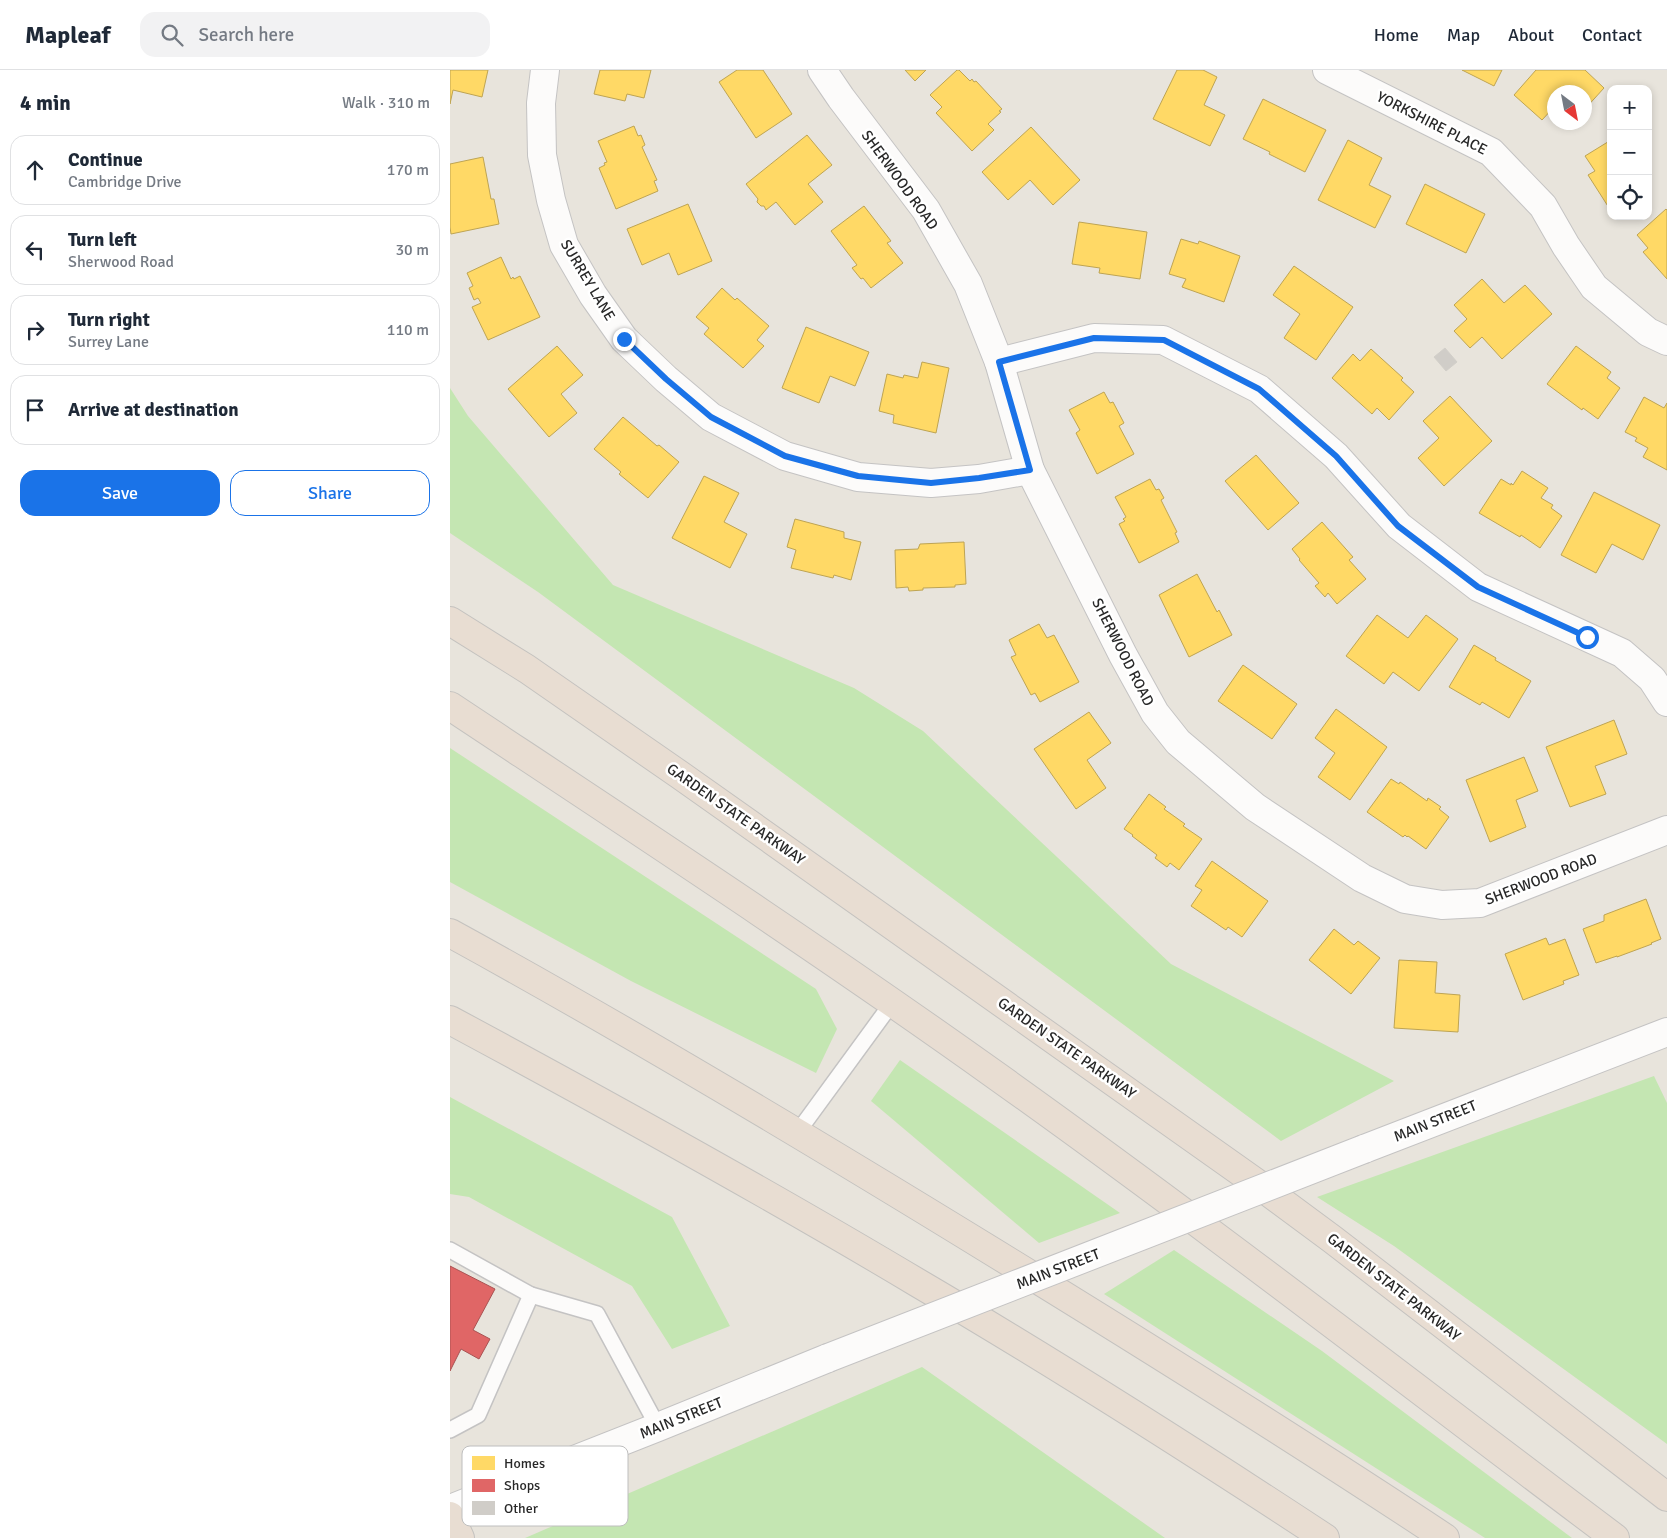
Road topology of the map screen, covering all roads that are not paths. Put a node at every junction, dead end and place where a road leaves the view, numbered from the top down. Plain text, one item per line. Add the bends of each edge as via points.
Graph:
1 (545, 70) edge
2 (822, 70) edge
3 (1327, 70) edge
4 (1667, 341) edge
5 (999, 362) junction
6 (1030, 470) junction
7 (450, 611) edge
8 (450, 621) edge
9 (527, 669) junction
10 (1667, 702) edge
11 (450, 706) edge
12 (1667, 830) edge
13 (450, 933) edge
14 (892, 1003) junction
15 (450, 1020) edge
16 (1667, 1032) edge
17 (797, 1133) junction
18 (450, 1250) edge
19 (531, 1295) junction
20 (658, 1427) junction
21 (450, 1430) edge
22 (610, 1446) edge
23 (1667, 1497) edge
24 (462, 1504) edge
25 (450, 1509) edge
26 (450, 1516) edge
27 (460, 1538) edge
28 (1325, 1538) edge
29 (1445, 1538) edge
30 (1615, 1538) edge

1 - 6 street, SURREY LANE via 541,103 542,155 564,245 624,339 711,417 785,456 858,476 931,483
2 - 5 street, SHERWOOD ROAD via 926,210 968,284
3 - 4 street, YORKSHIRE PLACE via 1491,152 1543,206 1594,287 1648,332
5 - 6 street, SHERWOOD ROAD
5 - 10 street via 1094,338 1164,340 1259,389 1336,456 1398,526 1478,587 1622,653 1652,679
6 - 12 street, SHERWOOD ROAD via 1123,655 1160,720 1178,742 1255,807 1362,878 1405,899 1442,905 1480,903
7 - 9 highway
8 - 9 highway, GARDEN STATE PARKWAY
9 - 23 highway, GARDEN STATE PARKWAY via 1255,1182
11 - 14 highway via 681,858
13 - 17 highway
14 - 17 lane
14 - 30 highway via 1241,1255
15 - 28 highway via 665,1136 926,1287
16 - 20 street, MAIN STREET, bridge
17 - 29 highway via 1229,1398
18 - 19 lane
19 - 20 lane via 597,1314
19 - 21 lane via 478,1415
20 - 22 street, MAIN STREET
24 - 25 street, MAIN STREET
26 - 27 highway

